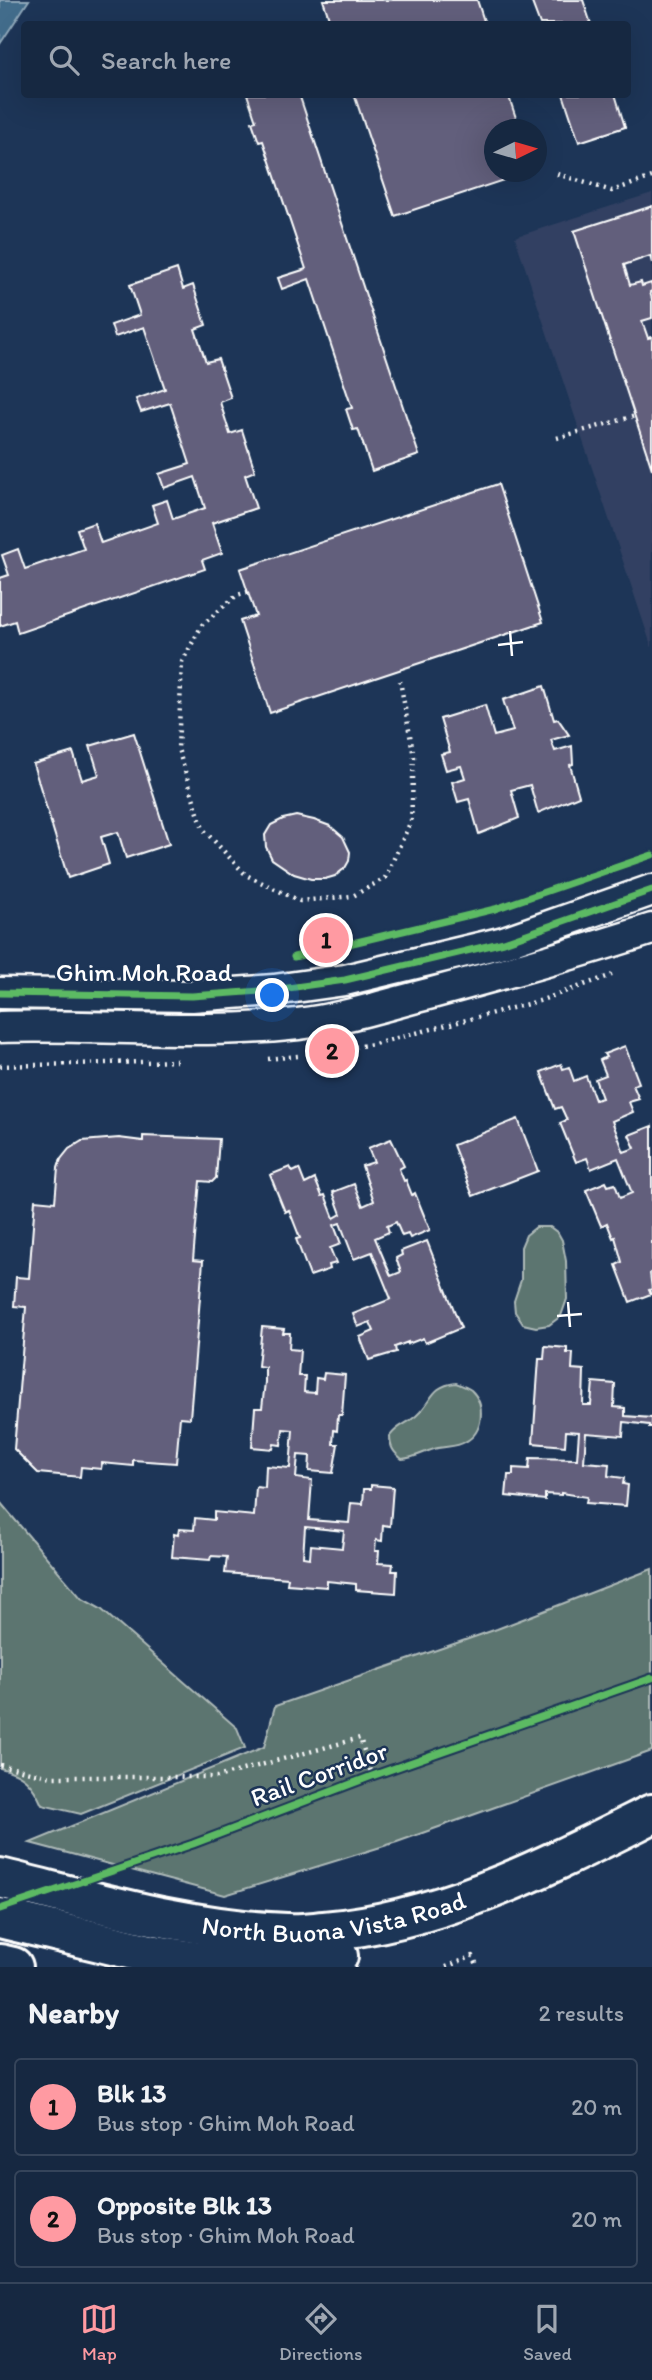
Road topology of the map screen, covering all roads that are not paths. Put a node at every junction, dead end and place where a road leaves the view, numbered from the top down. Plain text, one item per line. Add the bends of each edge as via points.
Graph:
1 (652, 890) edge
2 (652, 929) edge
3 (0, 993) edge
4 (0, 1027) edge
5 (652, 1814) edge
6 (652, 1845) edge
7 (0, 1878) edge
8 (0, 1918) edge
9 (0, 1964) edge
10 (268, 1964) edge
11 (12, 1967) edge

1 - 3 street, Ghim Moh Road via 504,942 345,980 192,996
2 - 4 street, Ghim Moh Road via 544,963 299,1024 213,1030
5 - 7 main road, North Buona Vista Road via 544,1867 431,1912 364,1927 288,1933 213,1925 142,1913
6 - 10 main road, North Buona Vista Road via 541,1893 407,1941
8 - 10 main road, North Buona Vista Road via 150,1954
9 - 11 main road

